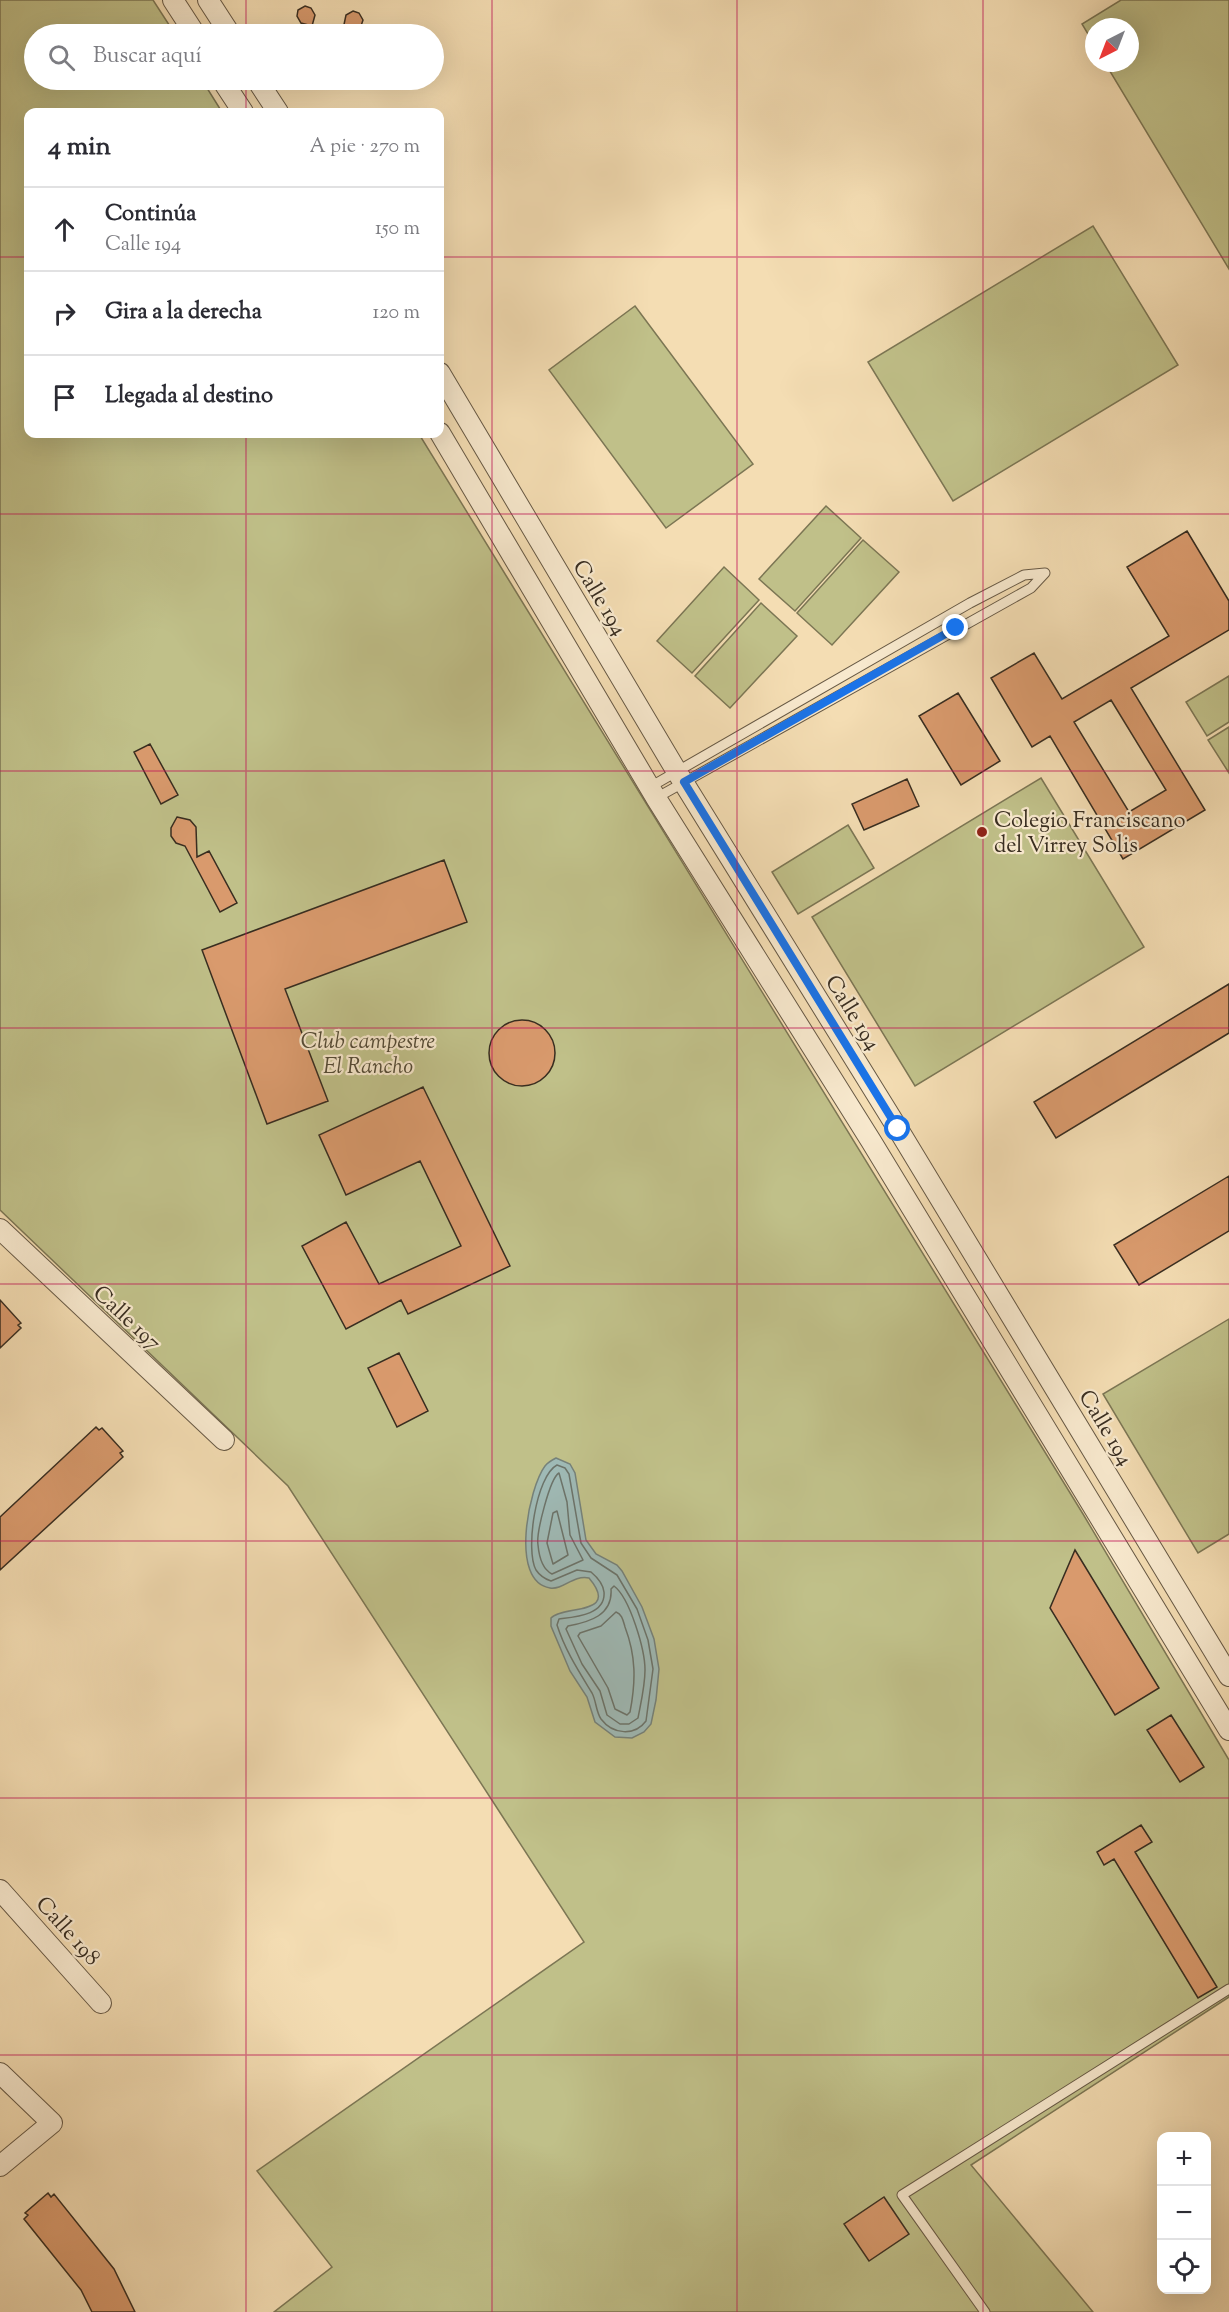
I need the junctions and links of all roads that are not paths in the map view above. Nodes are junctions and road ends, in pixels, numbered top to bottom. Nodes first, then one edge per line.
1 (173, 0) edge
2 (208, 0) edge
3 (189, 24) edge
4 (224, 24) edge
5 (229, 90) edge
6 (264, 90) edge
7 (240, 108) edge
8 (276, 108) edge
9 (444, 387) edge
10 (443, 438) edge
11 (681, 777) junction
12 (653, 792) junction
13 (0, 1229) edge
14 (224, 1440) dead end
15 (1229, 1676) edge
16 (1229, 1730) edge
17 (0, 1890) edge
18 (1229, 1989) edge
19 (101, 2003) dead end
20 (0, 2073) edge
21 (0, 2166) edge
22 (985, 2312) edge

1 - 3 street
2 - 4 street
5 - 7 street
6 - 8 street
9 - 11 street, Calle 194
10 - 12 street
11 - 11 lane
11 - 12 lane
11 - 15 street, Calle 194
12 - 16 street
13 - 14 street, Calle 197
17 - 19 street, Calle 198
18 - 22 lane
20 - 21 street

